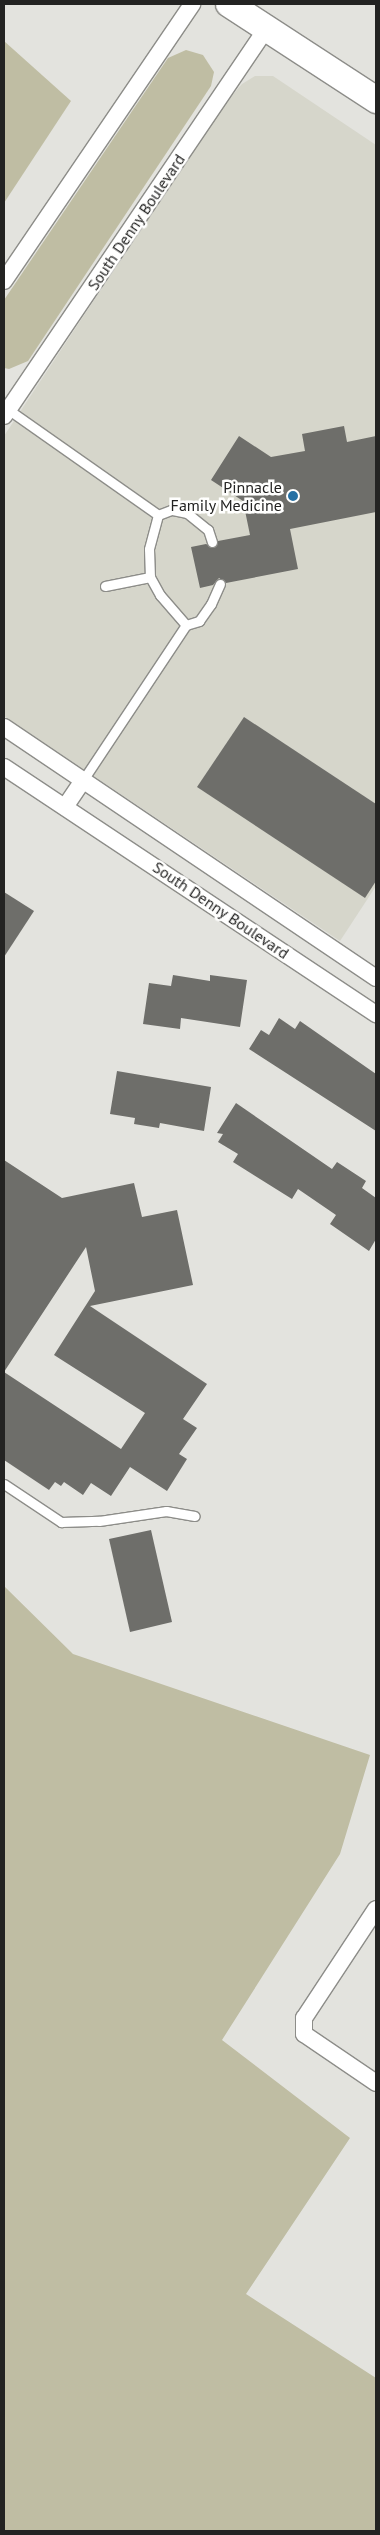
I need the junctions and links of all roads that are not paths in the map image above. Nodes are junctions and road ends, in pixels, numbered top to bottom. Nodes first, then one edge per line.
1 (192, 4) edge
2 (229, 4) edge
3 (267, 28) junction
4 (376, 100) edge
5 (4, 281) edge
6 (5, 411) edge
7 (158, 514) junction
8 (212, 542) dead end
9 (150, 577) junction
10 (220, 584) dead end
11 (105, 586) dead end
12 (186, 625) junction
13 (4, 727) edge
14 (4, 766) edge
15 (83, 780) junction
16 (66, 807) junction
17 (376, 978) edge
18 (376, 1014) edge
19 (4, 1484) edge
20 (195, 1516) dead end
21 (376, 1909) edge
22 (376, 2083) edge

1 - 5 street
2 - 3 main road
3 - 4 main road
3 - 6 street, South Denny Boulevard
6 - 7 lane
7 - 8 lane
7 - 9 lane
9 - 11 lane
9 - 12 lane
10 - 12 lane
12 - 15 lane
13 - 15 street, South Denny Boulevard
14 - 16 street, South Denny Boulevard
15 - 16 street
15 - 17 street, South Denny Boulevard
16 - 18 street, South Denny Boulevard
19 - 20 lane
21 - 22 street

